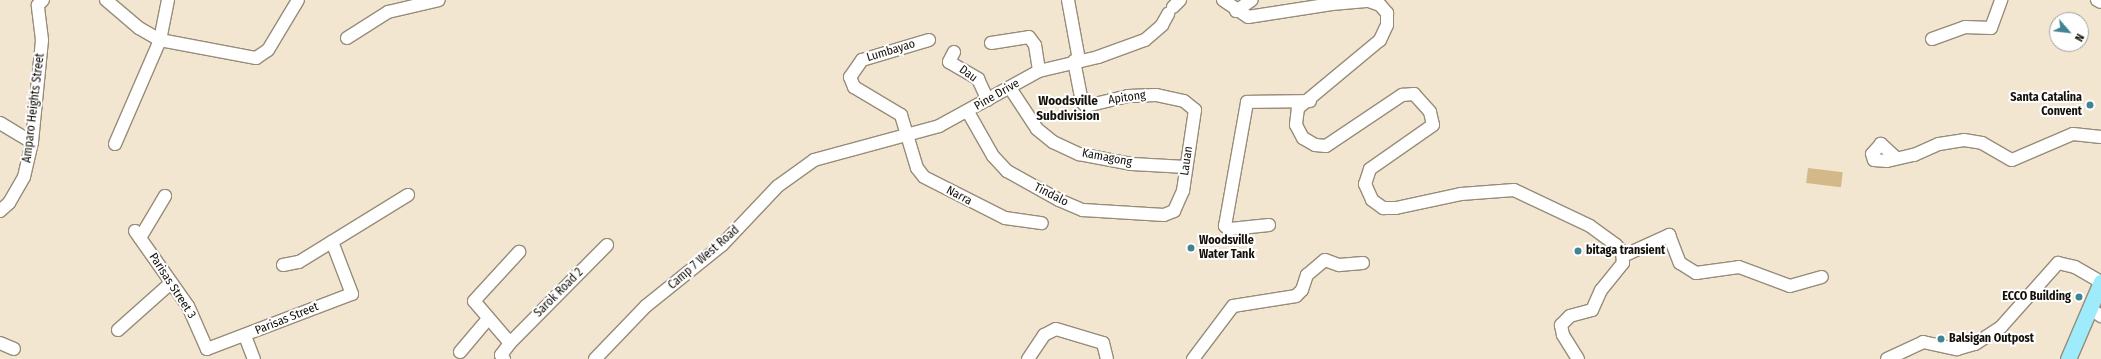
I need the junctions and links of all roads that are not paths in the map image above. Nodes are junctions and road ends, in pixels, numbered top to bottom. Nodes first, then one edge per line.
1 (106, 0) edge
2 (168, 0) edge
3 (298, 0) edge
4 (439, 0) edge
5 (1068, 0) edge
6 (1223, 0) edge
7 (1252, 0) edge
8 (2001, 0) edge
9 (2097, 0) edge
10 (38, 2) edge
11 (2101, 2) edge
12 (1173, 7) edge
13 (1236, 12) junction
14 (346, 38) dead end
15 (1932, 39) dead end
16 (160, 40) junction
17 (929, 40) dead end
18 (991, 43) dead end
19 (954, 52) dead end
20 (1076, 61) junction
21 (1039, 71) junction
22 (1010, 88) junction
23 (988, 100) junction
24 (1310, 101) junction
25 (1191, 105) joint
26 (968, 112) junction
27 (0, 123) edge
28 (908, 132) junction
29 (2101, 137) edge
30 (32, 142) junction
31 (115, 144) dead end
32 (1896, 158) dead end
33 (814, 160) joint
34 (1186, 167) junction
35 (408, 195) dead end
36 (164, 196) dead end
37 (0, 211) edge
38 (1168, 214) joint
39 (1042, 223) dead end
40 (1269, 225) dead end
41 (332, 242) junction
42 (607, 244) dead end
43 (519, 252) dead end
44 (1623, 256) junction
45 (1363, 263) dead end
46 (283, 265) dead end
47 (1822, 277) dead end
48 (2101, 282) edge
49 (171, 283) junction
50 (2096, 313) edge
51 (488, 319) junction
52 (118, 330) dead end
53 (245, 336) junction
54 (0, 343) edge
55 (510, 343) junction
56 (14, 349) dead end
57 (460, 352) dead end
58 (254, 359) edge
59 (504, 359) edge
60 (595, 359) edge
61 (1028, 359) edge
62 (1107, 359) edge
63 (1193, 359) edge
64 (1578, 359) edge
65 (1887, 359) edge
66 (2068, 359) edge

1 - 16 street
2 - 16 street
3 - 16 street
4 - 14 street
5 - 20 street
6 - 13 street
7 - 13 street
8 - 15 street
9 - 11 street
10 - 30 street, Amparo Heights Street
12 - 20 street, Pine Drive
13 - 24 street
16 - 31 street
17 - 28 street, Lumbayao
18 - 21 street
19 - 23 street, Dau
20 - 21 street, Pine Drive
20 - 25 street, Apitong
21 - 22 street, Pine Drive
22 - 23 street, Pine Drive
22 - 34 street, Kamagong
23 - 26 street, Pine Drive
24 - 40 street
24 - 44 street
25 - 34 street, Lauan
26 - 28 street, Pine Drive
26 - 38 street, Tindalo
27 - 30 street
28 - 33 street, Pine Drive
28 - 39 street, Narra
29 - 32 street
30 - 37 street, Amparo Heights Street
33 - 60 street, Camp 7 West Road
34 - 38 street, Lauan
35 - 41 street
36 - 49 street, Parisas Street 3
41 - 46 street
41 - 53 street, Parisas Street
42 - 55 street, Sarok Road 2
43 - 51 street
44 - 47 street
44 - 64 street
45 - 63 street
48 - 50 main road
48 - 65 street
49 - 52 street
49 - 53 street, Parisas Street 3
50 - 66 main road
51 - 55 street
51 - 57 street
53 - 58 street, Parisas Street
54 - 56 street
55 - 59 street
61 - 62 street

